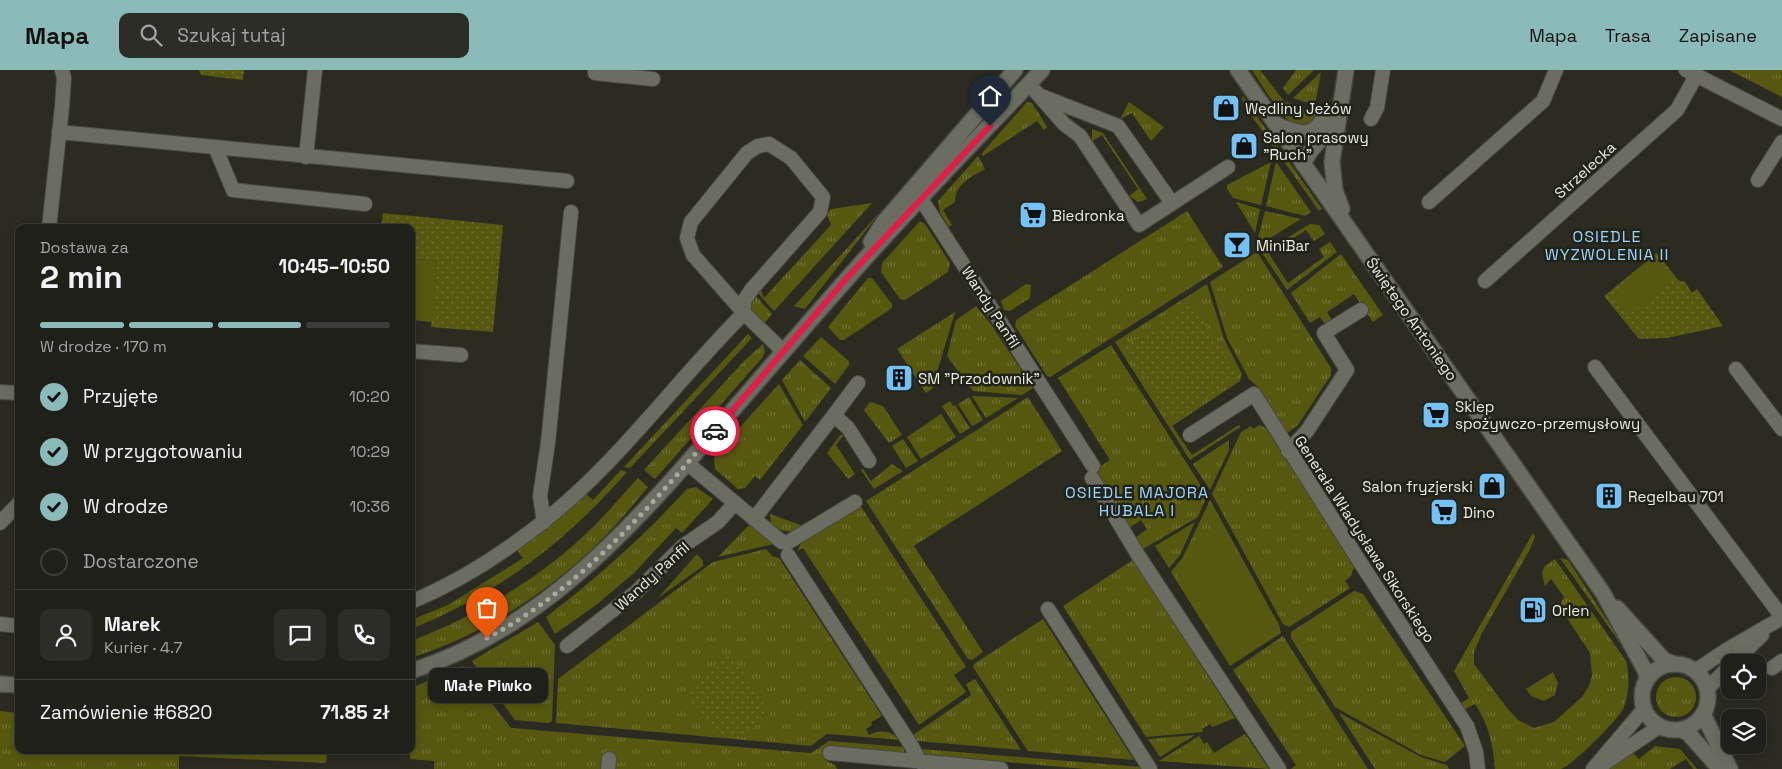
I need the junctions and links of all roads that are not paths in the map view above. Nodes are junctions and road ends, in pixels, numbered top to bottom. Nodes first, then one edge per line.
1 (62, 70) edge
2 (315, 70) edge
3 (595, 70) edge
4 (1015, 70) edge
5 (1042, 70) edge
6 (1238, 70) edge
7 (1336, 70) edge
8 (1346, 70) edge
9 (1383, 70) edge
10 (1556, 70) edge
11 (1691, 73) edge
12 (653, 80) dead end
13 (1003, 84) junction
14 (1029, 84) junction
15 (1039, 96) junction
16 (1016, 97) junction
17 (1329, 110) junction
18 (1371, 119) dead end
19 (1782, 119) edge
20 (1277, 125) junction
21 (60, 132) junction
22 (1782, 142) edge
23 (215, 147) junction
24 (1333, 147) junction
25 (306, 157) junction
26 (1304, 164) junction
27 (1228, 167) dead end
28 (1758, 180) dead end
29 (567, 181) dead end
30 (917, 194) junction
31 (1429, 202) dead end
32 (365, 204) dead end
33 (1172, 204) junction
34 (570, 212) dead end
35 (1345, 223) junction
36 (50, 224) edge
37 (1485, 281) dead end
38 (1361, 310) dead end
39 (744, 313) junction
40 (415, 351) edge
41 (784, 352) junction
42 (461, 356) dead end
43 (1595, 367) dead end
44 (1736, 368) dead end
45 (858, 384) dead end
46 (0, 392) edge
47 (15, 394) edge
48 (834, 415) junction
49 (1782, 429) edge
50 (1190, 435) dead end
51 (1288, 451) junction
52 (869, 461) dead end
53 (687, 463) junction
54 (855, 502) dead end
55 (735, 503) junction
56 (15, 507) edge
57 (754, 519) junction
58 (544, 522) junction
59 (0, 523) edge
60 (788, 555) dead end
61 (1603, 593) junction
62 (415, 600) edge
63 (1048, 609) dead end
64 (1781, 618) edge
65 (0, 624) edge
66 (15, 626) edge
67 (567, 646) dead end
68 (1743, 654) edge
69 (1674, 664) junction
70 (415, 669) edge
71 (1696, 671) junction
72 (1721, 675) edge
73 (1647, 680) junction
74 (0, 684) edge
75 (15, 685) edge
76 (1707, 689) junction
77 (1644, 709) junction
78 (1703, 714) junction
79 (1660, 726) junction
80 (1682, 730) junction
81 (830, 753) dead end
82 (920, 762) junction
83 (1001, 769) edge
84 (1150, 769) edge
85 (1279, 769) edge
86 (1478, 769) edge
87 (1594, 769) edge
88 (1720, 769) edge
89 (1730, 769) edge

1 - 21 street
2 - 25 street
3 - 12 street
4 - 13 street
4 - 14 street
5 - 14 street
6 - 20 street, Świętego Antoniego
7 - 17 street
8 - 24 street
9 - 18 street
10 - 31 street
11 - 19 street, Strzelecka
11 - 37 street, Strzelecka
13 - 16 street
13 - 30 street
14 - 15 street
14 - 16 street
15 - 33 street
15 - 33 street
16 - 30 street
17 - 20 street
17 - 26 street
20 - 26 street, Świętego Antoniego
21 - 23 street
21 - 36 street
22 - 28 street
23 - 25 street
23 - 32 street
24 - 26 street
24 - 35 street
25 - 29 street
26 - 35 street, Świętego Antoniego
27 - 33 street
30 - 41 street
30 - 85 street, Wandy Panfil
34 - 58 street
35 - 61 street, Świętego Antoniego
38 - 51 street
39 - 39 street
39 - 41 street
39 - 58 street
40 - 42 street
41 - 53 street
43 - 64 street
44 - 49 street
45 - 48 street
46 - 47 street
48 - 52 street
48 - 57 street
50 - 51 street, Generała Władysława Sikorskiego
51 - 86 street, Generała Władysława Sikorskiego
53 - 55 street
53 - 70 street
54 - 57 street
55 - 57 street
55 - 67 street, Wandy Panfil
56 - 59 street
58 - 62 street
60 - 82 street
61 - 69 street, Świętego Antoniego
61 - 73 street, Świętego Antoniego
63 - 84 street
64 - 68 street
64 - 71 street
65 - 66 street
69 - 71 street
69 - 73 street
71 - 76 street
72 - 76 street
73 - 77 street
74 - 75 street
76 - 78 street
77 - 79 street
77 - 87 street
78 - 80 street
78 - 89 street
79 - 80 street
79 - 87 street
80 - 88 street
81 - 82 street
82 - 83 street

